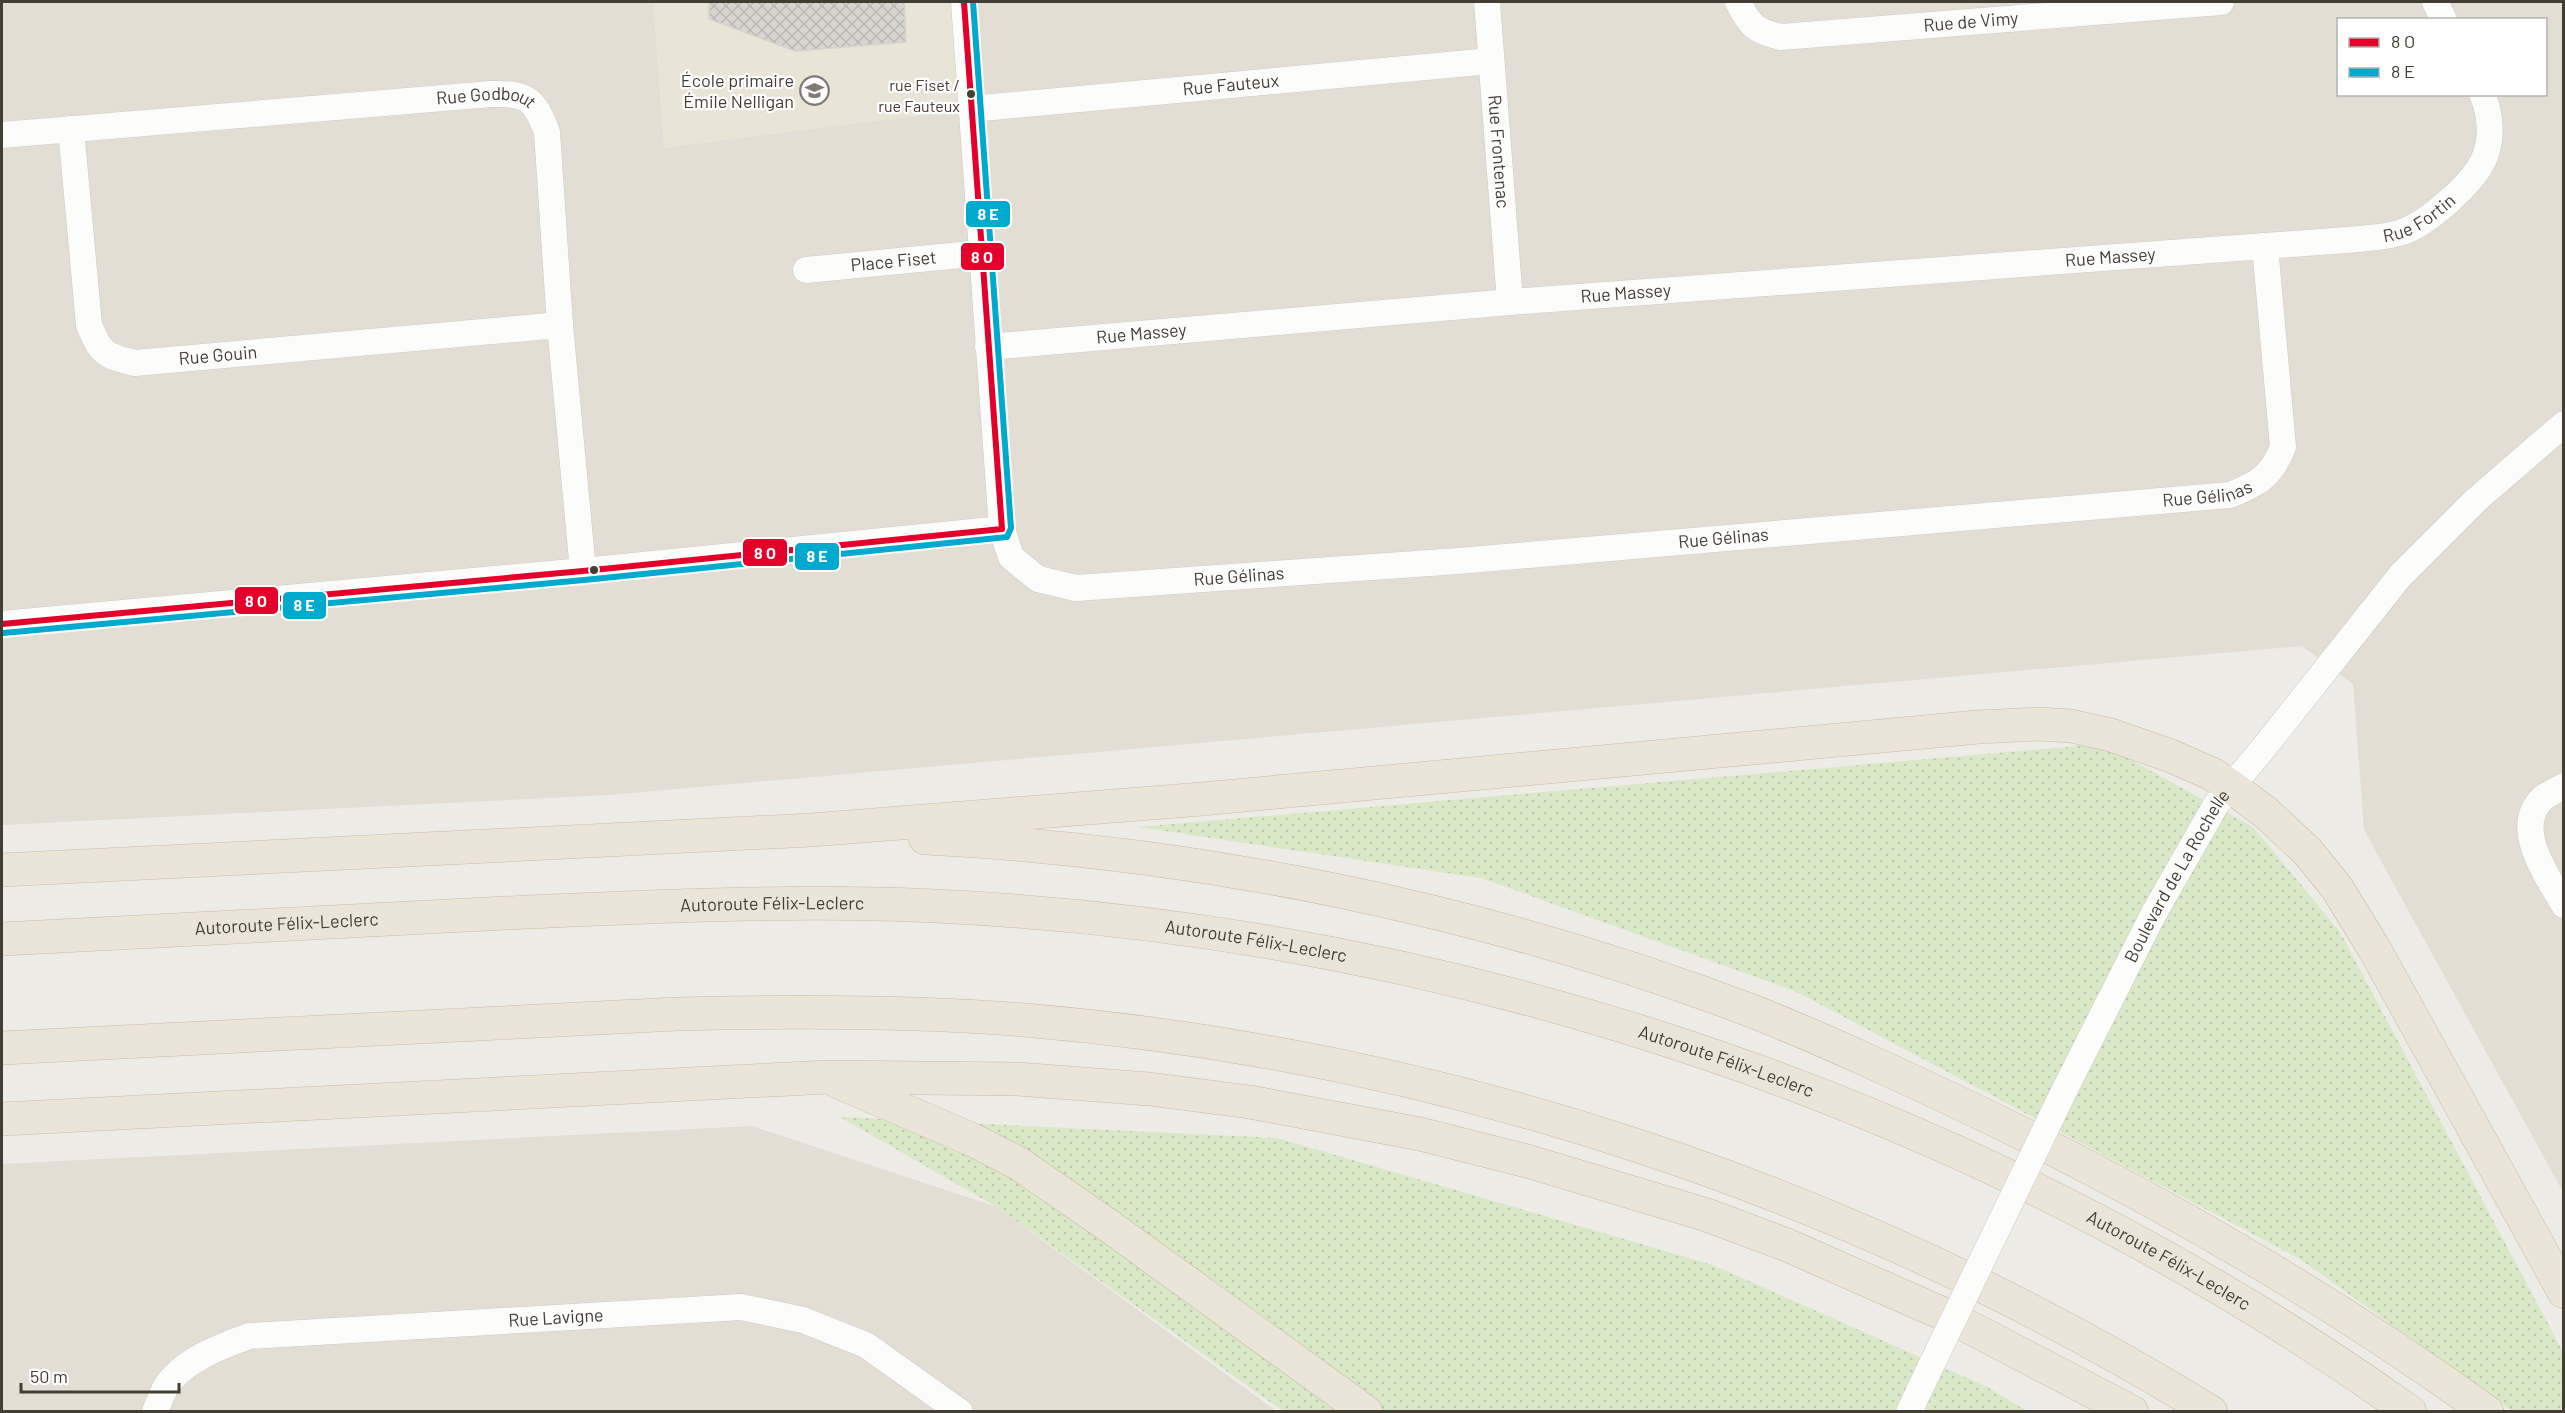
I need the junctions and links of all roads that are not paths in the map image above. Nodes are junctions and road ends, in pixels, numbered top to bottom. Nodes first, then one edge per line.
1 (964, 2) edge
2 (1487, 2) edge
3 (1738, 2) edge
4 (2221, 2) edge
5 (2435, 2) edge
6 (2443, 18) edge
7 (1491, 60) junction
8 (2483, 96) edge
9 (971, 109) junction
10 (70, 129) junction
11 (2, 135) edge
12 (2265, 246) junction
13 (981, 253) junction
14 (806, 270) dead end
15 (1510, 302) junction
16 (560, 325) junction
17 (988, 347) junction
18 (2564, 424) edge
19 (1002, 530) junction
20 (583, 571) junction
21 (2, 624) edge
22 (2230, 786) junction
23 (2564, 786) edge
24 (812, 830) junction
25 (2, 870) edge
26 (2564, 905) edge
27 (2, 939) edge
28 (2, 1048) edge
29 (828, 1077) junction
30 (2, 1119) edge
31 (2564, 1292) edge
32 (155, 1412) edge
33 (960, 1412) edge
34 (1366, 1412) edge
35 (1909, 1412) edge
36 (2132, 1412) edge
37 (2211, 1412) edge
38 (2410, 1412) edge
39 (2487, 1412) edge

1 - 9 street, Rue Gélinas
2 - 7 street, Rue Frontenac
3 - 4 street, Rue de Vimy
5 - 6 street
7 - 9 street, Rue Fauteux
7 - 15 street, Rue Frontenac
8 - 12 street, Rue Fortin
9 - 13 street, Rue Gélinas
10 - 11 street, Rue Godbout
10 - 16 street, Rue Gouin
10 - 16 street, Rue Godbout
12 - 15 street, Rue Massey
12 - 19 street, Rue Gélinas
13 - 14 street, Place Fiset
13 - 17 street, Rue Gélinas
15 - 17 street, Rue Massey
16 - 20 street, Rue Godbout
17 - 19 street, Rue Gélinas
18 - 22 street, Boulevard de La Rochelle
19 - 20 street
20 - 21 street
22 - 24 highway
22 - 31 highway
22 - 35 street, Boulevard de La Rochelle, bridge
23 - 26 street
24 - 25 highway
24 - 39 highway
27 - 38 highway, Autoroute Félix-Leclerc
28 - 37 highway
29 - 30 highway
29 - 34 highway
29 - 36 highway
32 - 33 street, Rue Lavigne

